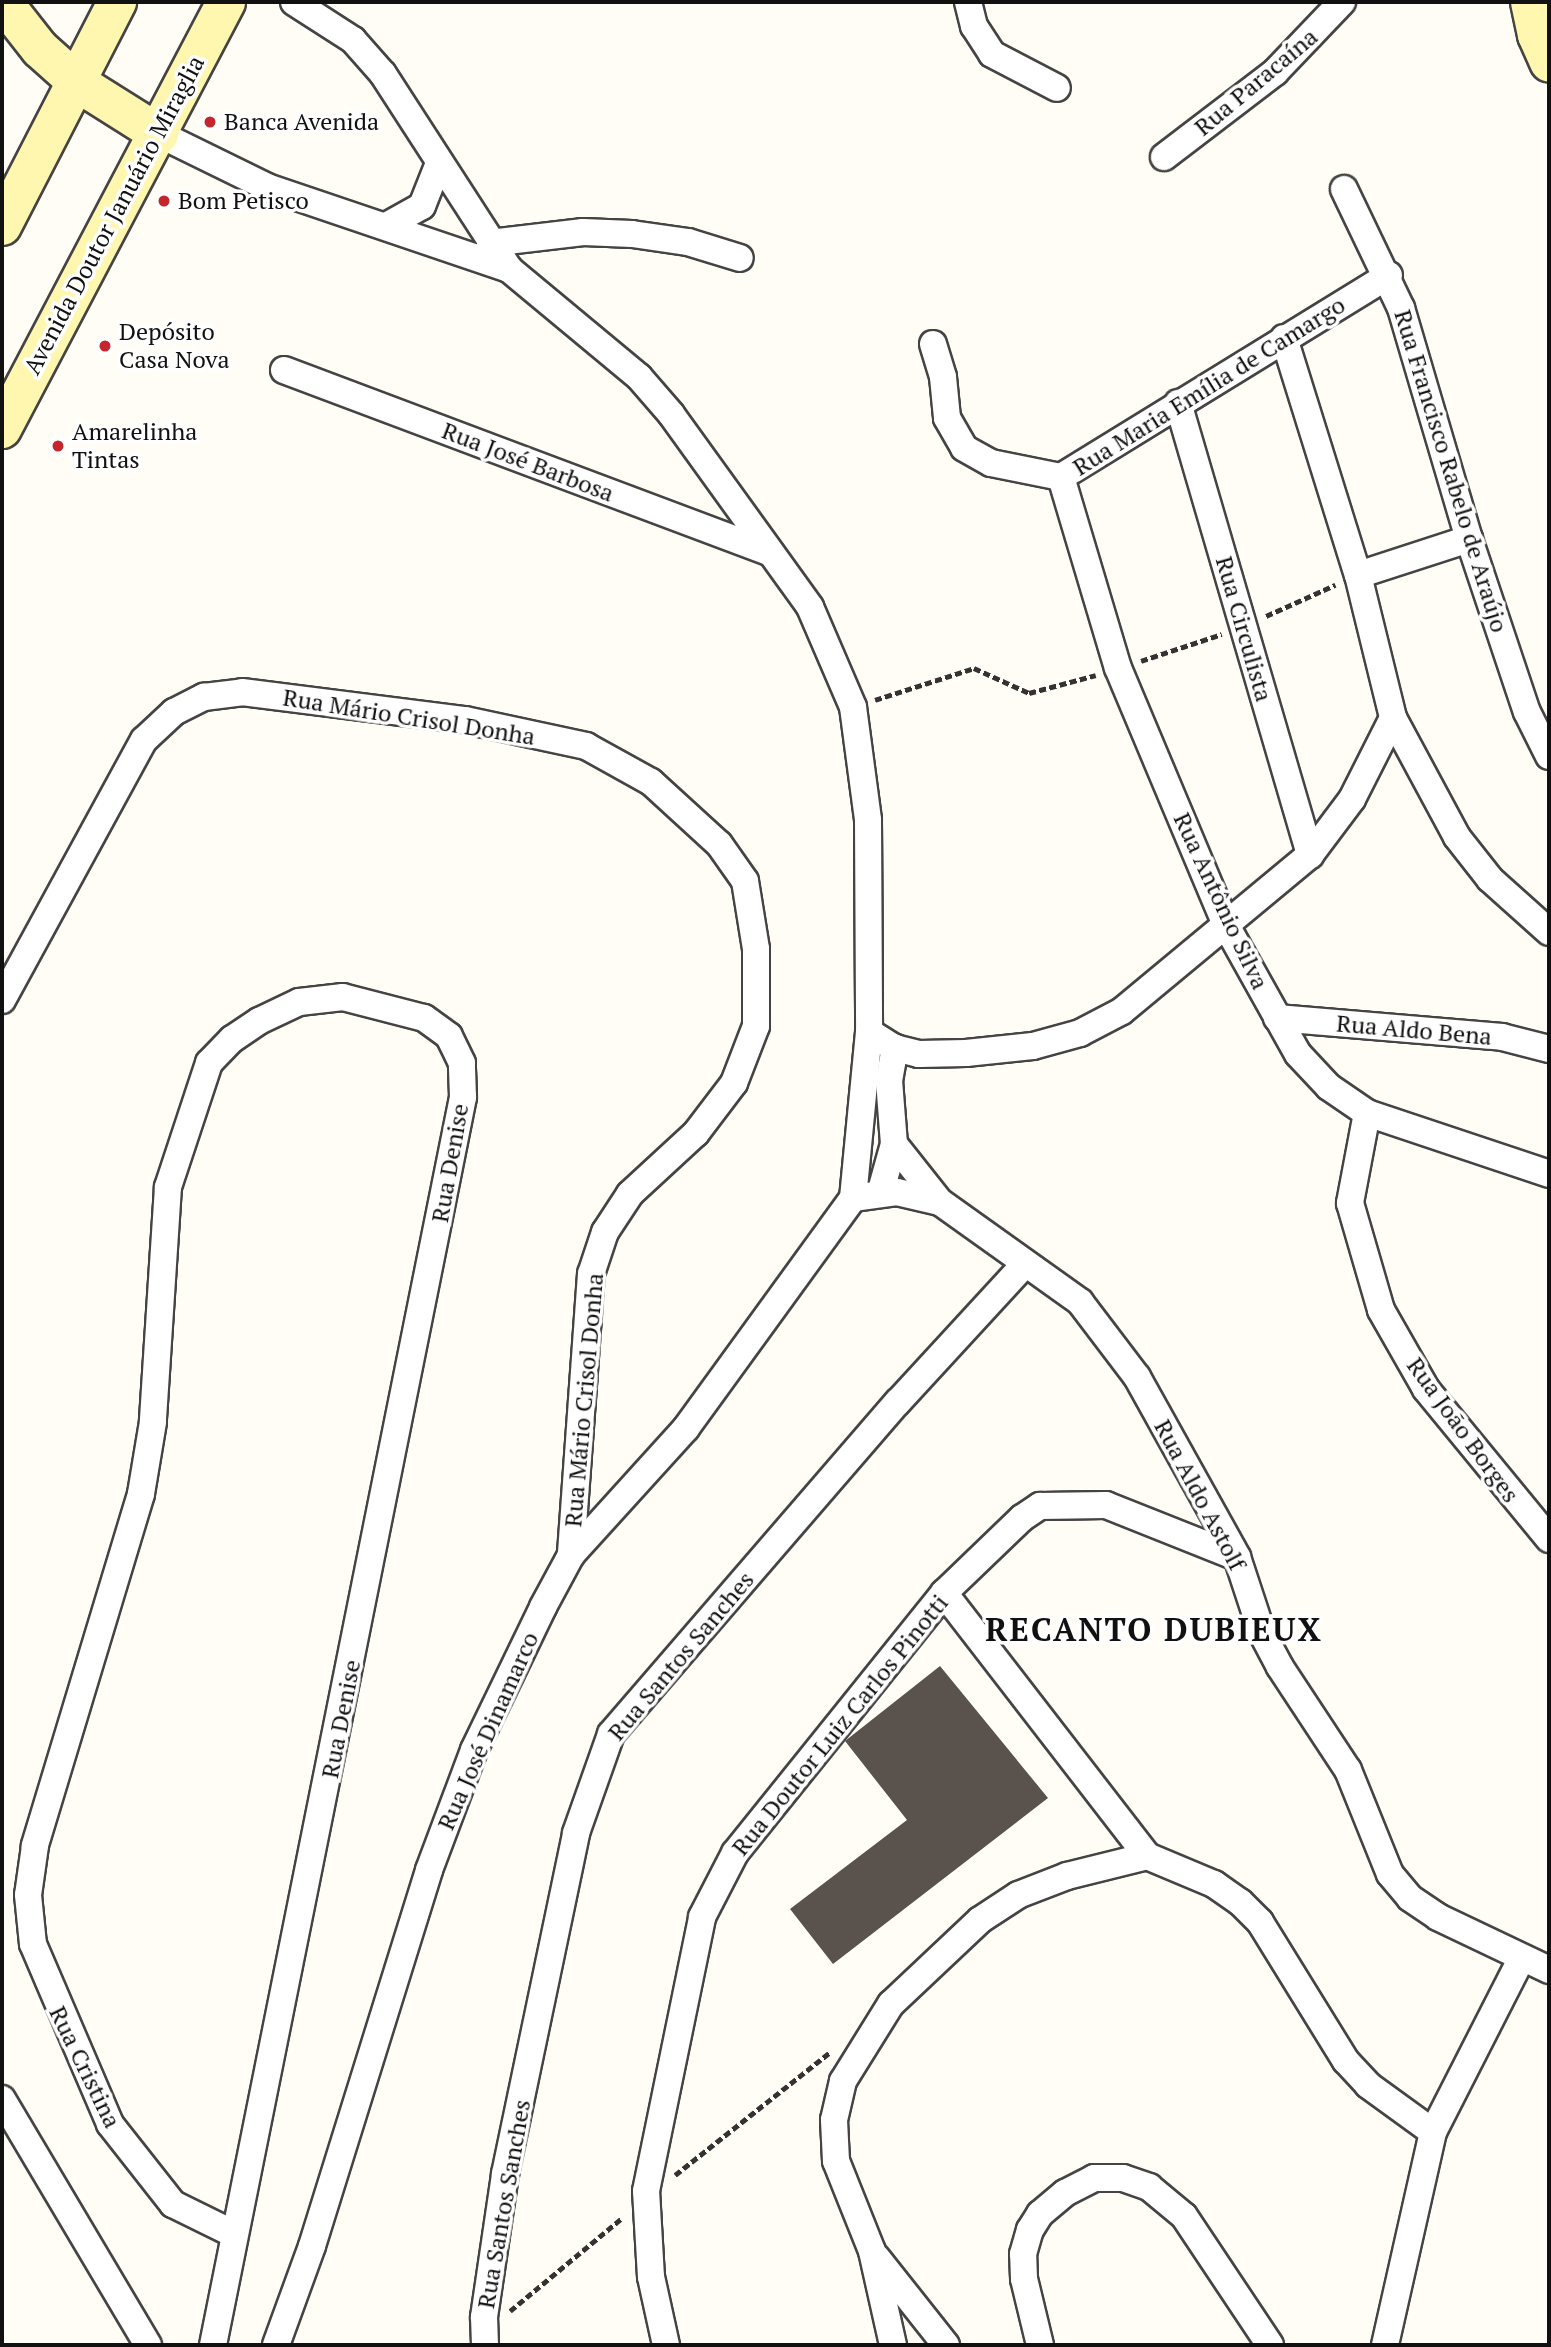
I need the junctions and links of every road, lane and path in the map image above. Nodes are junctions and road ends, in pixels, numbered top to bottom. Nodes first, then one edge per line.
1 (3, 2) edge
2 (117, 2) edge
3 (226, 2) edge
4 (294, 2) edge
5 (968, 2) edge
6 (1342, 2) edge
7 (1530, 2) edge
8 (1549, 62) edge
9 (78, 83) junction
10 (1058, 88) dead end
11 (159, 134) junction
12 (1164, 158) dead end
13 (439, 163) junction
14 (1344, 189) dead end
15 (2, 226) edge
16 (386, 226) junction
17 (490, 243) junction
18 (740, 258) dead end
19 (509, 269) junction
20 (1389, 275) junction
21 (1284, 338) junction
22 (933, 344) dead end
23 (284, 370) dead end
24 (1178, 403) junction
25 (2, 429) edge
26 (1061, 477) junction
27 (1469, 539) junction
28 (771, 553) junction
29 (1358, 575) junction
30 (1118, 668) junction
31 (853, 707) junction
32 (1393, 718) junction
33 (1549, 756) edge
34 (1310, 855) junction
35 (1227, 927) junction
36 (1549, 932) edge
37 (2, 1000) edge
38 (1277, 1018) junction
39 (869, 1032) junction
40 (895, 1048) junction
41 (1549, 1049) edge
42 (1367, 1113) junction
43 (894, 1144) junction
44 (1549, 1174) edge
45 (880, 1194) junction
46 (853, 1198) junction
47 (940, 1202) junction
48 (1024, 1265) junction
49 (1549, 1539) edge
50 (571, 1555) junction
51 (1237, 1557) junction
52 (944, 1593) junction
53 (35, 1846) joint
54 (1147, 1856) junction
55 (1521, 1959) junction
56 (1549, 1970) edge
57 (2, 2099) edge
58 (1433, 2132) junction
59 (234, 2234) junction
60 (872, 2251) junction
61 (148, 2345) edge
62 (213, 2345) edge
63 (276, 2345) edge
64 (485, 2345) edge
65 (666, 2345) edge
66 (894, 2345) edge
67 (946, 2345) edge
68 (1040, 2345) edge
69 (1270, 2345) edge
70 (1385, 2345) edge

1 - 9 main road
2 - 9 main road
3 - 11 main road, Avenida Doutor Januário Miraglia
4 - 13 street
5 - 10 street
6 - 12 street, Rua Paracaína
7 - 8 main road
9 - 11 main road
9 - 15 main road
11 - 16 street
11 - 25 main road, Avenida Doutor Januário Miraglia
13 - 16 street
13 - 17 street
14 - 20 street, Rua Francisco Rabelo de Araújo
16 - 19 street
17 - 18 street
17 - 19 street
19 - 28 street
20 - 21 street, Rua Maria Emília de Camargo
20 - 27 street, Rua Francisco Rabelo de Araújo
21 - 24 street, Rua Maria Emília de Camargo
21 - 29 street
22 - 26 street, Rua Maria Emília de Camargo
23 - 28 street, Rua José Barbosa
24 - 26 street, Rua Maria Emília de Camargo
24 - 34 street, Rua Circulista
26 - 30 street, Rua Antônio Silva
27 - 29 street
27 - 33 street, Rua Francisco Rabelo de Araújo
28 - 31 street
29 - 32 street
30 - 31 path
30 - 35 street, Rua Antônio Silva
31 - 39 street
32 - 34 street
32 - 36 street
34 - 35 street
35 - 38 street, Rua Antônio Silva
35 - 40 street
37 - 50 street, Rua Mário Crisol Donha
38 - 41 street, Rua Aldo Bena
38 - 42 street, Rua Antônio Silva
39 - 40 street
39 - 46 street
40 - 43 street
42 - 44 street, Rua Antônio Silva
42 - 49 street, Rua João Borges
43 - 45 street
43 - 47 street
45 - 46 street, Rua Aldo Astolf
45 - 47 street, Rua Aldo Astolf
46 - 50 street, Rua José Dinamarco
47 - 48 street, Rua Aldo Astolf
48 - 51 street, Rua Aldo Astolf
48 - 64 street, Rua Santos Sanches
50 - 63 street, Rua José Dinamarco
51 - 52 street, Rua Doutor Luiz Carlos Pinotti
51 - 55 street, Rua Aldo Astolf
52 - 54 street
52 - 65 street, Rua Doutor Luiz Carlos Pinotti
53 - 59 street, Rua Cristina
53 - 59 street, Rua Denise
54 - 58 street
54 - 60 street
55 - 56 street, Rua Aldo Astolf
55 - 58 street
57 - 61 street
58 - 70 street
59 - 62 street, Rua Denise
60 - 66 street
60 - 67 street
68 - 69 street

